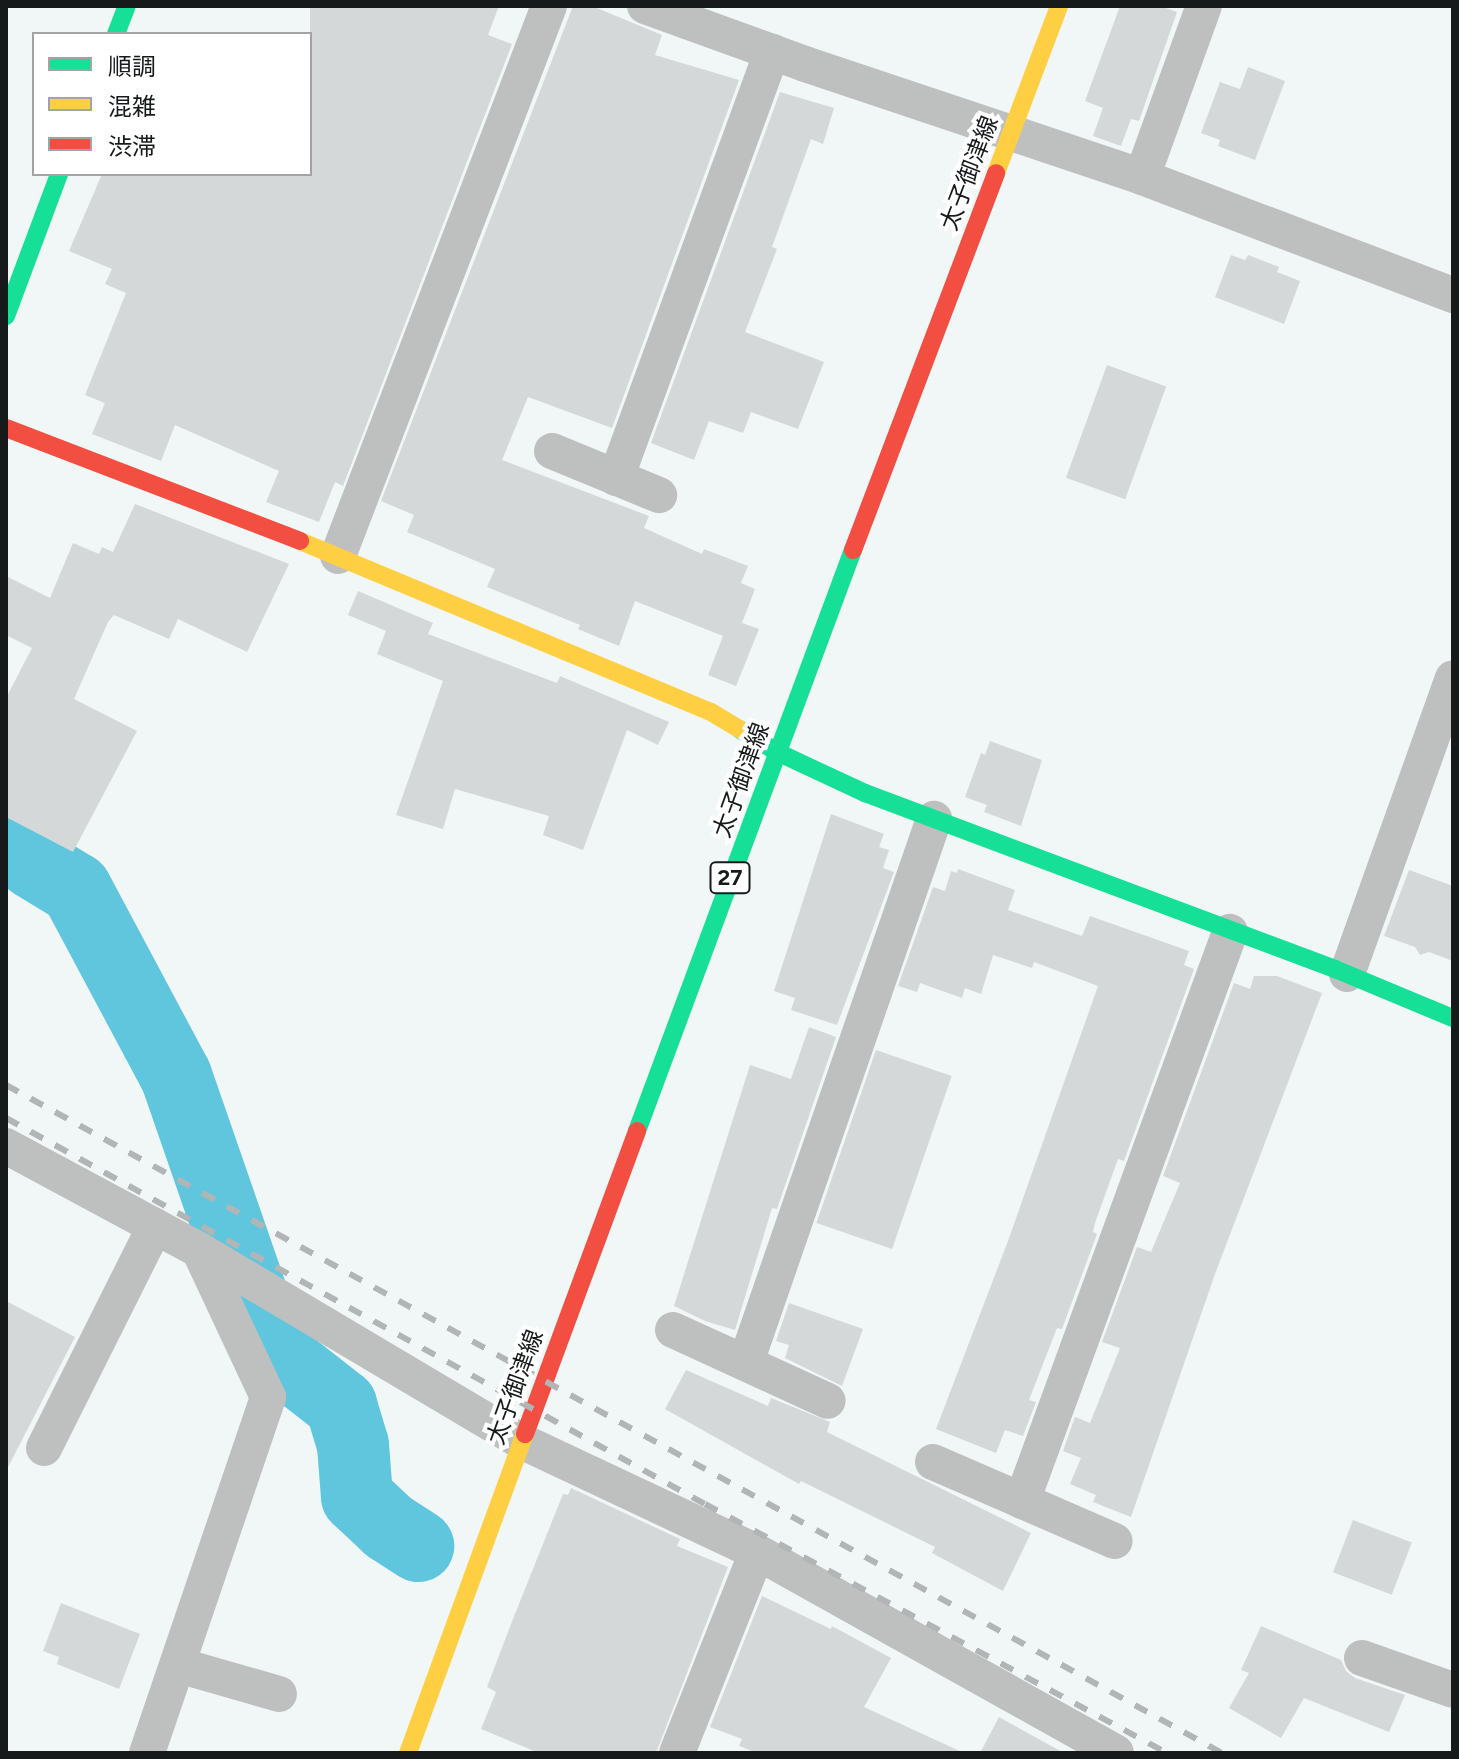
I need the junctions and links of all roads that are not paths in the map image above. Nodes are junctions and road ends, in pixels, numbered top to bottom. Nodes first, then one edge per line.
1 (127, 6) edge
2 (549, 6) edge
3 (645, 6) edge
4 (1059, 6) edge
5 (1204, 6) edge
6 (117, 32) edge
7 (772, 52) junction
8 (1011, 130) junction
9 (58, 176) edge
10 (1142, 177) junction
11 (1453, 295) edge
12 (6, 316) edge
13 (6, 428) edge
14 (552, 451) dead end
15 (616, 478) junction
16 (659, 495) dead end
17 (338, 556) junction
18 (1453, 678) edge
19 (777, 752) junction
20 (934, 819) junction
21 (1230, 932) junction
22 (1347, 974) junction
23 (1453, 1018) edge
24 (6, 1146) edge
25 (155, 1226) junction
26 (199, 1250) junction
27 (673, 1330) dead end
28 (746, 1362) junction
29 (828, 1401) dead end
30 (521, 1441) junction
31 (44, 1448) dead end
32 (933, 1462) dead end
33 (1022, 1501) junction
34 (1115, 1541) dead end
35 (757, 1552) junction
36 (1362, 1658) dead end
37 (178, 1665) junction
38 (1453, 1690) edge
39 (279, 1694) dead end
40 (1080, 1744) edge
41 (147, 1753) edge
42 (408, 1753) edge
43 (677, 1753) edge
44 (1116, 1753) edge

1 - 6 main road
2 - 17 street
3 - 7 street
4 - 8 main road, 太子御津線 / 27
5 - 10 street
7 - 8 street
7 - 15 street
8 - 10 street
8 - 19 main road, 太子御津線 / 27
9 - 12 main road
10 - 11 street
13 - 17 main road
14 - 15 street
15 - 16 street
17 - 19 main road
18 - 22 street
19 - 20 main road
19 - 30 main road, 太子御津線 / 27
20 - 21 main road
20 - 28 street
21 - 22 main road
21 - 33 street
22 - 23 main road
24 - 25 street
25 - 26 street
25 - 31 street
26 - 30 street
26 - 37 street
27 - 28 street
28 - 29 street
30 - 35 street
30 - 42 main road, 太子御津線 / 27
32 - 33 street
33 - 34 street
35 - 40 street
35 - 43 street
36 - 38 street
37 - 39 street
37 - 41 street
40 - 44 street

